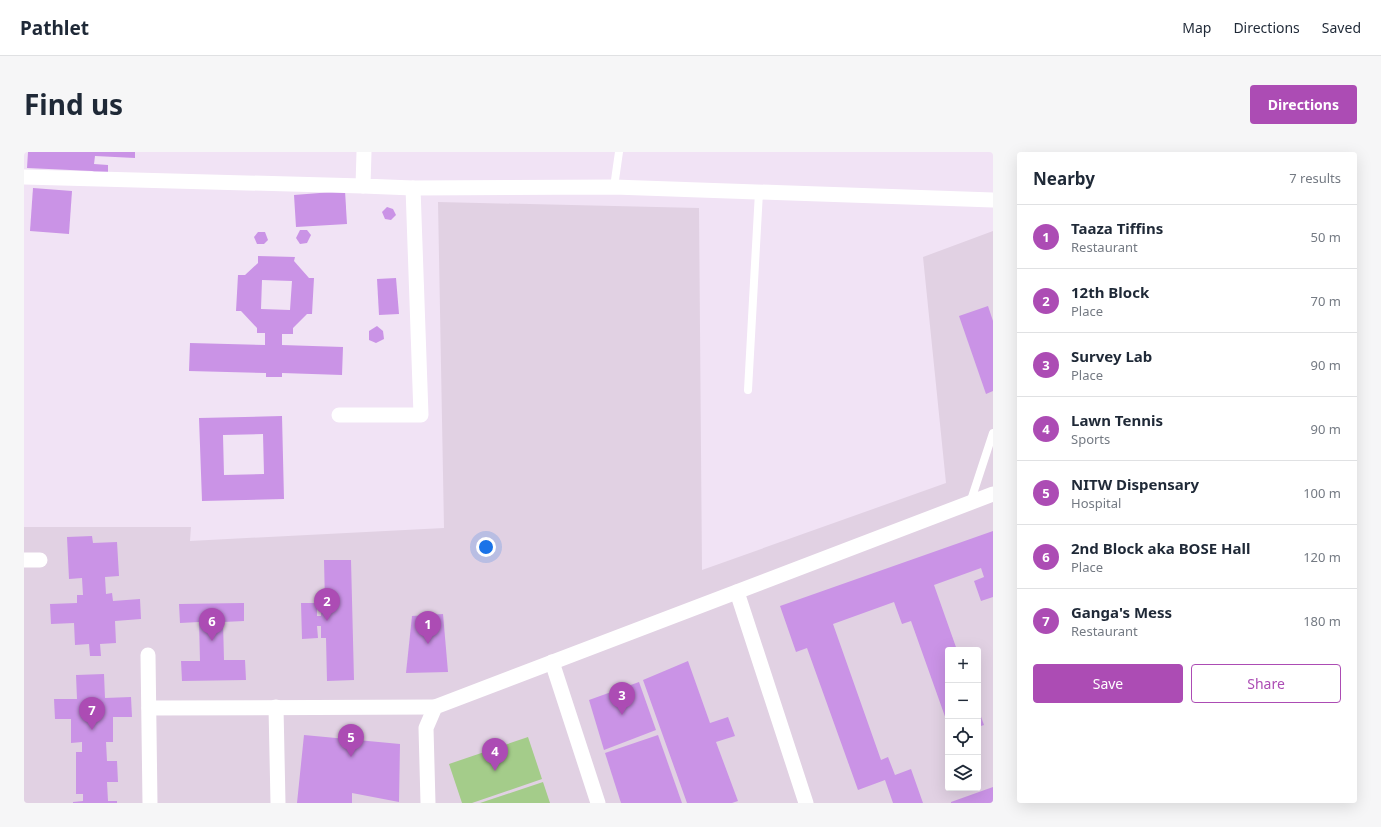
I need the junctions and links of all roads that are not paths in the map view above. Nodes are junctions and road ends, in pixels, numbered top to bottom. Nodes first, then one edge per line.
1 (364, 152) edge
2 (620, 152) edge
3 (24, 177) edge
4 (363, 186) junction
5 (414, 188) junction
6 (614, 188) junction
7 (759, 192) junction
8 (993, 200) edge
9 (748, 390) dead end
10 (339, 415) dead end
11 (993, 433) edge
12 (993, 494) edge
13 (970, 503) junction
14 (24, 560) edge
15 (40, 560) dead end
16 (737, 592) junction
17 (148, 655) dead end
18 (552, 662) junction
19 (276, 707) junction
20 (435, 707) junction
21 (149, 708) junction
22 (150, 803) edge
23 (278, 803) edge
24 (428, 803) edge
25 (598, 803) edge
26 (806, 803) edge

1 - 4 street
2 - 6 lane
3 - 4 street
4 - 5 street
5 - 6 street
5 - 10 street
6 - 7 street
7 - 8 street
7 - 9 lane
11 - 13 lane
12 - 13 street
13 - 16 street
14 - 15 street
16 - 18 street
16 - 26 street
17 - 21 street
18 - 20 street
18 - 25 street
19 - 20 street
19 - 21 street
19 - 23 street
20 - 24 street
21 - 22 street

